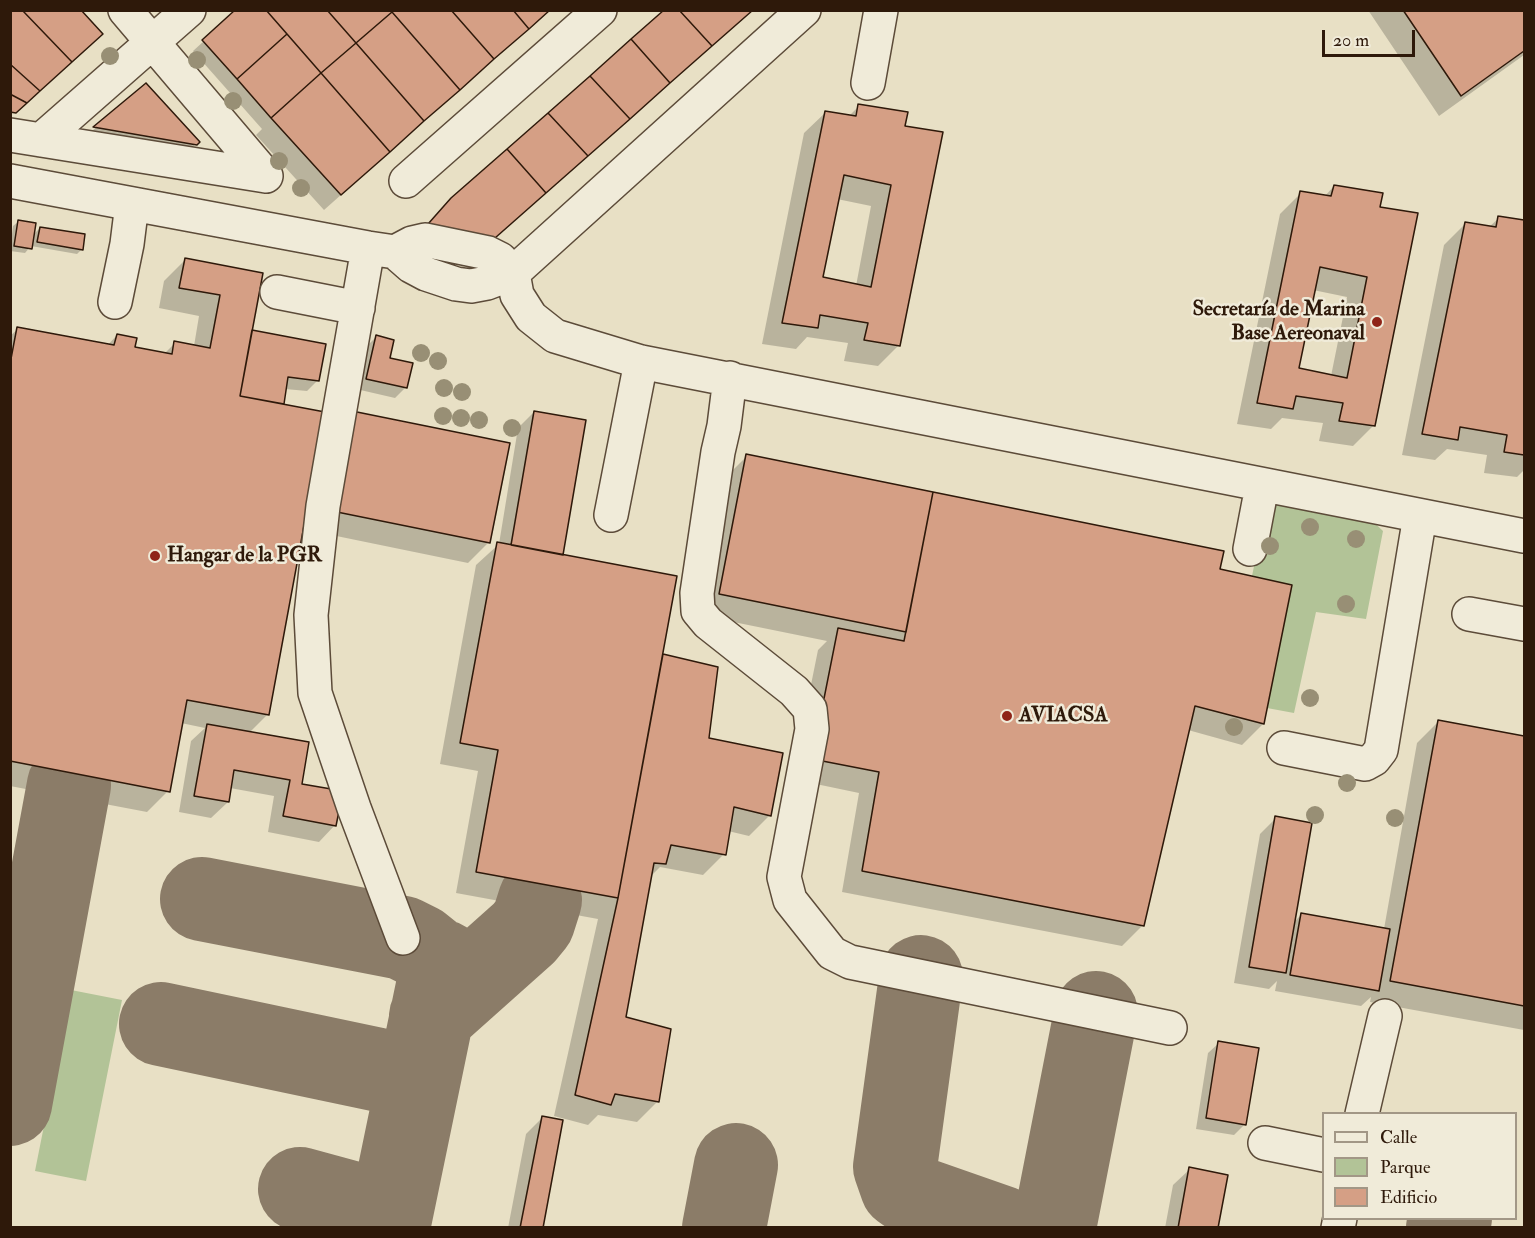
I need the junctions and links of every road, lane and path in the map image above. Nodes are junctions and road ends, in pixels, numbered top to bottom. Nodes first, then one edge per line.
1 (125, 10) edge
2 (189, 10) edge
3 (600, 10) edge
4 (804, 10) edge
5 (881, 10) edge
6 (153, 42) junction
7 (868, 83) dead end
8 (26, 138) edge
9 (10, 181) edge
10 (406, 181) dead end
11 (132, 204) junction
12 (381, 250) junction
13 (513, 273) junction
14 (277, 292) dead end
15 (115, 302) dead end
16 (358, 308) junction
17 (641, 362) junction
18 (730, 378) junction
19 (1262, 486) junction
20 (611, 515) dead end
21 (1420, 516) junction
22 (1524, 536) edge
23 (1250, 549) dead end
24 (1469, 614) dead end
25 (1524, 624) edge
26 (1284, 748) dead end
27 (403, 938) dead end
28 (1384, 1016) dead end
29 (1170, 1028) dead end
30 (1362, 1112) edge
31 (1265, 1143) dead end
32 (1322, 1155) edge

1 - 6 street
2 - 6 street
3 - 10 street
4 - 13 street
5 - 7 street
6 - 8 street
6 - 8 street
9 - 11 street
11 - 12 street
11 - 15 street
12 - 13 street
12 - 16 street
13 - 17 street
14 - 16 street
16 - 27 street
17 - 18 street
17 - 20 street
18 - 19 street
18 - 29 street
19 - 21 street
19 - 23 street
21 - 22 street
21 - 26 street
24 - 25 street
28 - 30 street
31 - 32 street

